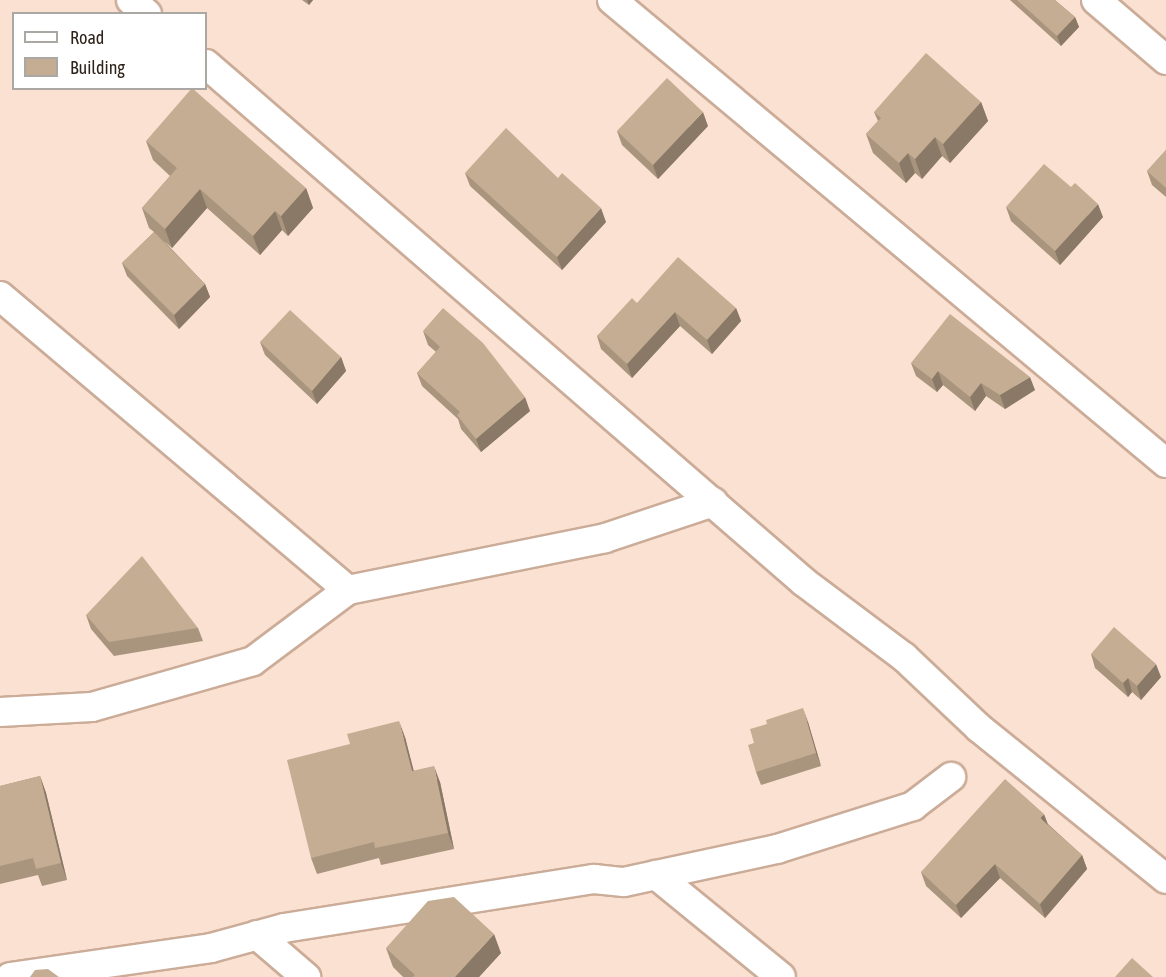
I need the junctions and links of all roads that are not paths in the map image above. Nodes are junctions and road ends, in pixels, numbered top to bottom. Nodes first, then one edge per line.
1 (131, 0) edge
2 (612, 0) edge
3 (1096, 0) edge
4 (145, 12) edge
5 (1166, 60) edge
6 (207, 65) edge
7 (0, 296) edge
8 (1166, 462) edge
9 (714, 502) junction
10 (348, 590) junction
11 (0, 711) edge
12 (951, 777) dead end
13 (656, 875) junction
14 (1166, 879) edge
15 (257, 935) junction
16 (10, 977) edge
17 (306, 977) edge
18 (781, 977) edge

1 - 4 street
2 - 8 street
3 - 5 street
6 - 9 street
7 - 10 street
9 - 10 street
9 - 14 street
10 - 11 street
12 - 13 street
13 - 15 street
13 - 18 street
15 - 16 street
15 - 17 street

